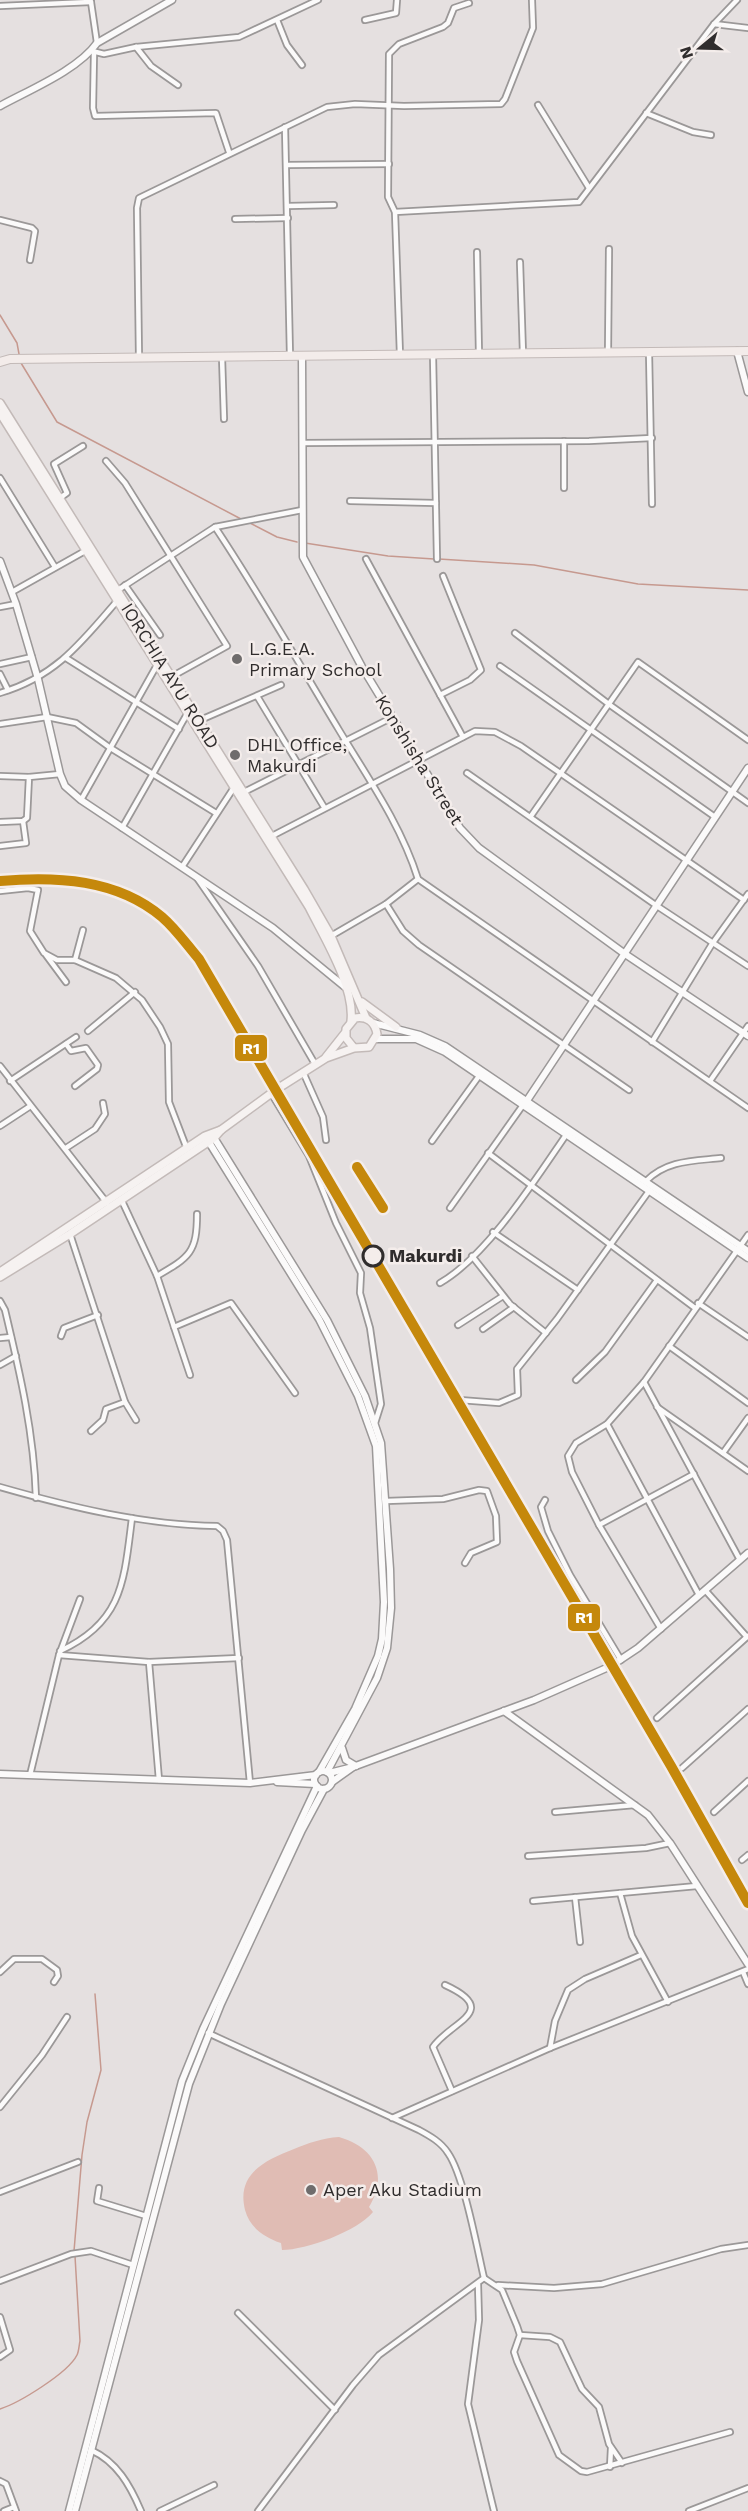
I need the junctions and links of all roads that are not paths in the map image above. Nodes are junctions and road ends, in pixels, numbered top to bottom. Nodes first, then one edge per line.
1 (157, 0) edge
2 (172, 0) edge
3 (318, 0) edge
4 (397, 0) edge
5 (532, 0) edge
6 (737, 0) edge
7 (91, 1) edge
8 (469, 3) dead end
9 (0, 6) edge
10 (160, 8) junction
11 (277, 20) junction
12 (364, 20) dead end
13 (714, 24) junction
14 (748, 28) edge
15 (98, 44) junction
16 (136, 47) junction
17 (93, 52) junction
18 (302, 64) dead end
19 (178, 85) dead end
20 (538, 105) dead end
21 (0, 106) edge
22 (391, 106) junction
23 (646, 113) junction
24 (285, 127) junction
25 (711, 135) dead end
26 (229, 152) junction
27 (389, 164) junction
28 (287, 165) junction
29 (589, 188) junction
30 (334, 205) dead end
31 (288, 206) junction
32 (395, 212) junction
33 (288, 218) junction
34 (235, 219) dead end
35 (0, 220) edge
36 (609, 249) dead end
37 (477, 252) dead end
38 (30, 260) dead end
39 (520, 262) dead end
40 (736, 351) junction
41 (748, 351) edge
42 (649, 352) junction
43 (608, 353) junction
44 (479, 354) junction
45 (523, 354) junction
46 (0, 355) edge
47 (433, 355) junction
48 (302, 356) junction
49 (400, 356) junction
50 (222, 357) junction
51 (290, 357) junction
52 (139, 358) junction
53 (10, 359) junction
54 (0, 362) edge
55 (748, 392) edge
56 (0, 403) edge
57 (0, 413) edge
58 (224, 418) dead end
59 (652, 438) junction
60 (564, 441) junction
61 (435, 442) junction
62 (303, 443) junction
63 (83, 446) dead end
64 (106, 461) dead end
65 (0, 478) edge
66 (564, 488) dead end
67 (60, 498) junction
68 (350, 501) dead end
69 (436, 503) junction
70 (652, 504) dead end
71 (302, 510) junction
72 (215, 527) junction
73 (85, 551) junction
74 (172, 555) junction
75 (366, 559) dead end
76 (437, 559) dead end
77 (0, 561) edge
78 (55, 567) junction
79 (443, 576) dead end
80 (125, 585) junction
81 (117, 590) junction
82 (12, 592) junction
83 (117, 601) junction
84 (16, 603) junction
85 (0, 607) edge
86 (515, 633) dead end
87 (160, 635) dead end
88 (32, 657) junction
89 (66, 658) junction
90 (0, 664) edge
91 (157, 665) junction
92 (500, 666) dead end
93 (0, 674) edge
94 (171, 677) junction
95 (38, 679) junction
96 (281, 685) dead end
97 (8, 690) junction
98 (0, 693) edge
99 (440, 695) junction
100 (257, 696) junction
101 (136, 701) junction
102 (610, 705) junction
103 (188, 714) junction
104 (47, 717) junction
105 (393, 717) junction
106 (198, 721) junction
107 (0, 724) edge
108 (179, 729) junction
109 (591, 731) junction
110 (463, 737) junction
111 (346, 740) junction
112 (748, 740) edge
113 (110, 747) junction
114 (419, 760) junction
115 (300, 764) junction
116 (748, 768) edge
117 (152, 773) junction
118 (467, 773) dead end
119 (60, 774) junction
120 (561, 774) junction
121 (0, 776) edge
122 (29, 777) junction
123 (371, 783) junction
124 (233, 789) junction
125 (732, 792) junction
126 (242, 793) junction
127 (81, 800) junction
128 (748, 803) edge
129 (324, 807) junction
130 (216, 813) junction
131 (531, 816) junction
132 (715, 817) junction
133 (23, 821) junction
134 (0, 822) edge
135 (122, 828) junction
136 (270, 837) junction
137 (0, 846) edge
138 (685, 861) junction
139 (182, 867) junction
140 (197, 878) junction
141 (418, 879) junction
142 (0, 891) edge
143 (748, 894) edge
144 (744, 900) junction
145 (386, 904) junction
146 (657, 906) junction
147 (83, 930) dead end
148 (331, 936) junction
149 (712, 944) junction
150 (44, 952) junction
151 (625, 954) junction
152 (75, 960) junction
153 (748, 966) edge
154 (66, 982) dead end
155 (345, 987) junction
156 (135, 992) junction
157 (682, 992) junction
158 (359, 1000) junction
159 (592, 1001) junction
160 (366, 1018) junction
161 (351, 1021) junction
162 (374, 1023) junction
163 (748, 1026) edge
164 (396, 1028) junction
165 (88, 1031) dead end
166 (345, 1033) junction
167 (746, 1034) edge
168 (76, 1037) dead end
169 (376, 1039) junction
170 (652, 1042) junction
171 (66, 1044) junction
172 (563, 1045) junction
173 (354, 1048) junction
174 (326, 1058) junction
175 (315, 1064) junction
176 (0, 1066) edge
177 (303, 1072) junction
178 (479, 1076) junction
179 (10, 1081) junction
180 (710, 1081) junction
181 (75, 1086) dead end
182 (629, 1090) dead end
183 (271, 1093) junction
184 (103, 1103) dead end
185 (525, 1103) junction
186 (29, 1107) junction
187 (748, 1108) edge
188 (0, 1126) edge
189 (566, 1135) junction
190 (210, 1137) junction
191 (326, 1140) dead end
192 (432, 1141) dead end
193 (66, 1148) junction
194 (187, 1149) junction
195 (489, 1153) junction
196 (721, 1158) dead end
197 (144, 1181) junction
198 (646, 1181) junction
199 (530, 1186) junction
200 (649, 1191) junction
201 (122, 1201) junction
202 (106, 1206) junction
203 (450, 1208) dead end
204 (196, 1214) dead end
205 (493, 1232) junction
206 (70, 1234) junction
207 (748, 1235) edge
208 (610, 1245) junction
209 (738, 1247) junction
210 (748, 1251) edge
211 (472, 1256) junction
212 (748, 1258) edge
213 (0, 1274) edge
214 (157, 1276) junction
215 (657, 1280) junction
216 (440, 1283) dead end
217 (578, 1290) junction
218 (502, 1296) junction
219 (0, 1301) edge
220 (698, 1303) junction
221 (514, 1307) junction
222 (695, 1308) junction
223 (98, 1315) junction
224 (321, 1317) junction
225 (458, 1325) dead end
226 (174, 1327) junction
227 (483, 1329) dead end
228 (546, 1333) junction
229 (60, 1336) dead end
230 (11, 1337) junction
231 (748, 1337) edge
232 (0, 1338) edge
233 (669, 1346) junction
234 (16, 1356) junction
235 (0, 1365) edge
236 (190, 1375) dead end
237 (576, 1380) dead end
238 (644, 1383) junction
239 (295, 1393) dead end
240 (460, 1400) dead end
241 (125, 1402) junction
242 (748, 1403) edge
243 (656, 1406) junction
244 (748, 1418) edge
245 (136, 1420) dead end
246 (375, 1423) junction
247 (606, 1424) junction
248 (91, 1431) dead end
249 (723, 1453) junction
250 (748, 1471) edge
251 (694, 1474) junction
252 (0, 1487) edge
253 (36, 1498) junction
254 (648, 1499) junction
255 (545, 1500) dead end
256 (386, 1501) junction
257 (132, 1518) junction
258 (599, 1525) junction
259 (748, 1553) edge
260 (740, 1560) junction
261 (465, 1563) dead end
262 (705, 1590) junction
263 (699, 1595) junction
264 (80, 1599) dead end
265 (661, 1629) junction
266 (748, 1637) edge
267 (59, 1653) junction
268 (239, 1659) junction
269 (621, 1660) junction
270 (149, 1662) junction
271 (748, 1709) edge
272 (504, 1711) junction
273 (657, 1718) dead end
274 (342, 1747) junction
275 (355, 1767) junction
276 (682, 1768) dead end
277 (328, 1773) junction
278 (0, 1774) edge
279 (317, 1774) junction
280 (30, 1775) junction
281 (159, 1780) junction
282 (748, 1781) edge
283 (273, 1782) junction
284 (332, 1782) junction
285 (250, 1783) junction
286 (316, 1785) junction
287 (324, 1789) junction
288 (635, 1805) junction
289 (555, 1812) dead end
290 (714, 1812) dead end
291 (670, 1843) junction
292 (748, 1855) edge
293 (528, 1856) dead end
294 (742, 1860) dead end
295 (697, 1886) junction
296 (620, 1893) junction
297 (575, 1897) junction
298 (533, 1901) dead end
299 (580, 1942) dead end
300 (641, 1955) junction
301 (746, 1968) edge
302 (0, 1972) edge
303 (54, 1982) dead end
304 (748, 1984) edge
305 (445, 1985) dead end
306 (668, 2002) junction
307 (67, 2017) dead end
308 (208, 2033) junction
309 (550, 2048) junction
310 (452, 2091) junction
311 (0, 2108) edge
312 (392, 2118) junction
313 (78, 2162) dead end
314 (99, 2188) dead end
315 (0, 2192) edge
316 (146, 2216) junction
317 (748, 2245) edge
318 (133, 2265) junction
319 (484, 2278) junction
320 (0, 2281) edge
321 (478, 2284) junction
322 (497, 2285) junction
323 (238, 2313) dead end
324 (0, 2317) edge
325 (520, 2335) junction
326 (0, 2357) edge
327 (335, 2410) junction
328 (730, 2432) dead end
329 (611, 2448) junction
330 (91, 2450) junction
331 (622, 2463) junction
332 (610, 2467) junction
333 (0, 2481) edge
334 (214, 2485) dead end
335 (748, 2488) edge
336 (711, 2503) junction
337 (15, 2509) edge
338 (4, 2511) edge
339 (69, 2511) edge
340 (75, 2511) edge
341 (141, 2511) edge
342 (160, 2511) edge
343 (258, 2511) edge
344 (494, 2511) edge
345 (689, 2511) edge
346 (715, 2511) edge

1 - 10 street
2 - 10 street
3 - 11 street
4 - 12 street
5 - 22 street
6 - 13 street
7 - 9 street
7 - 15 street
8 - 22 street
10 - 15 street
11 - 16 street
11 - 18 street
13 - 14 street
13 - 23 street
15 - 17 street
16 - 17 street
16 - 19 street
17 - 21 street
17 - 26 street
20 - 29 street
22 - 24 street
22 - 27 street
23 - 25 street
23 - 29 street
24 - 26 street
24 - 28 street
26 - 52 street
27 - 28 street
27 - 32 street
28 - 31 street
29 - 32 street
30 - 31 street
31 - 33 street
32 - 49 street
33 - 34 street
33 - 51 street
35 - 38 street
36 - 43 street
37 - 44 street
39 - 45 street
40 - 41 highway
40 - 42 highway
40 - 55 street
42 - 43 highway
42 - 59 street
43 - 45 highway
44 - 45 highway
44 - 47 highway
46 - 53 highway
47 - 49 highway
47 - 61 street
48 - 49 highway
48 - 51 highway
48 - 62 street, Konshisha Street
50 - 51 highway
50 - 52 highway
50 - 58 street
52 - 53 highway
53 - 54 highway
56 - 67 main road, IORCHIA AYU ROAD
57 - 73 main road
59 - 60 street
59 - 70 street
60 - 61 street
60 - 66 street
61 - 62 street
61 - 69 street
62 - 71 street, Konshisha Street
63 - 67 street
64 - 74 street
65 - 78 street
67 - 81 main road, IORCHIA AYU ROAD
68 - 69 street
69 - 76 street
71 - 72 street
71 - 105 street, Konshisha Street
72 - 74 street
72 - 111 street
73 - 78 street
73 - 83 main road
74 - 80 street
74 - 94 street
75 - 99 street
77 - 82 street
78 - 82 street
79 - 99 street
80 - 81 street
80 - 87 street
81 - 94 main road, IORCHIA AYU ROAD
82 - 84 street
83 - 89 street
83 - 91 main road
84 - 85 street
84 - 88 street
86 - 102 street
88 - 90 street
88 - 95 street
89 - 95 street
89 - 101 street
91 - 101 street
91 - 103 main road
92 - 109 street
93 - 97 street
94 - 106 main road, IORCHIA AYU ROAD
95 - 97 street
95 - 104 street
96 - 100 street
97 - 98 street
99 - 110 street
100 - 106 street
100 - 115 street
101 - 108 street
101 - 113 street
102 - 109 street
102 - 112 street
102 - 125 street
103 - 108 street
103 - 124 main road
104 - 107 street
104 - 113 street
104 - 119 street
105 - 111 street
105 - 114 street, Konshisha Street
106 - 126 main road, IORCHIA AYU ROAD
108 - 117 street
109 - 120 street
109 - 132 street
110 - 114 street
110 - 120 street
111 - 115 street
111 - 123 street
113 - 117 street
113 - 127 street
114 - 123 street
114 - 151 street, Konshisha Street
115 - 126 street
115 - 129 street
116 - 125 street
117 - 130 street
117 - 135 street
118 - 131 street
119 - 122 street
119 - 127 street
120 - 131 street
120 - 138 street
121 - 122 street
122 - 133 street
123 - 129 street
123 - 141 street
124 - 130 street
124 - 155 main road
125 - 128 street
125 - 132 street
126 - 136 main road, IORCHIA AYU ROAD
127 - 135 street
129 - 136 street
130 - 139 street
131 - 146 street
132 - 138 street
133 - 134 street
133 - 137 street
135 - 139 street
136 - 148 main road, IORCHIA AYU ROAD
138 - 144 street
138 - 146 street
139 - 140 street
140 - 155 street
140 - 175 street
141 - 145 street
141 - 159 street
142 - 150 street
143 - 144 street
144 - 149 street
145 - 148 street
145 - 172 street
146 - 149 street
146 - 151 street
147 - 152 street
148 - 158 main road, IORCHIA AYU ROAD
149 - 153 street
149 - 157 street
150 - 152 street
150 - 154 street
151 - 157 street, Konshisha Street
151 - 159 street
152 - 156 street
155 - 161 main road
156 - 165 street
156 - 194 street
157 - 167 street, Konshisha Street
157 - 170 street
158 - 160 main road, IORCHIA AYU ROAD
158 - 164 main road
159 - 170 street
159 - 172 street
160 - 161 main road
160 - 162 main road
161 - 166 main road
162 - 164 street
162 - 169 main road
163 - 167 street
164 - 185 street
166 - 173 main road
166 - 174 main road
167 - 180 street
168 - 171 street
169 - 173 main road
169 - 178 street
170 - 180 street
171 - 179 street
171 - 181 street
172 - 182 street
172 - 185 street
173 - 174 main road
174 - 175 main road
175 - 177 main road
176 - 179 street
177 - 183 main road
177 - 191 street
178 - 185 street
178 - 192 street
179 - 186 street
180 - 187 street
183 - 190 main road
183 - 246 street
184 - 193 street
185 - 189 street
185 - 195 street
185 - 198 street
186 - 188 street
186 - 193 street
189 - 199 street
189 - 200 street
190 - 194 main road
190 - 197 main road
190 - 224 street
193 - 202 street
194 - 197 main road
195 - 199 street
195 - 203 street
196 - 198 street
197 - 201 main road
197 - 202 main road
198 - 209 street
199 - 205 street
199 - 208 street
200 - 208 street
200 - 209 street
201 - 202 main road
201 - 214 street
202 - 206 main road
202 - 213 main road
204 - 214 street
205 - 211 street
205 - 217 street
206 - 213 main road
206 - 223 street
207 - 209 street
208 - 215 street
208 - 217 street
209 - 210 street
209 - 212 street
209 - 220 street
211 - 216 street
211 - 218 street
214 - 226 street
215 - 222 street
215 - 237 street
217 - 228 street
218 - 221 street
218 - 225 street
219 - 230 street
220 - 222 street
220 - 231 street
221 - 227 street
221 - 228 street
222 - 233 street
223 - 229 street
223 - 241 street
224 - 246 street
224 - 279 street
226 - 236 street
226 - 239 street
228 - 240 street
230 - 232 street
230 - 234 street
233 - 238 street
233 - 242 street
234 - 235 street
234 - 253 street
238 - 243 street
238 - 247 street
241 - 245 street
241 - 248 street
243 - 249 street
243 - 251 street
244 - 249 street
246 - 256 street
247 - 254 street
247 - 258 street
249 - 250 street
251 - 254 street
251 - 260 street
252 - 253 street
253 - 257 street
254 - 258 street
254 - 263 street
255 - 269 street
256 - 261 street
256 - 274 street
257 - 267 street
257 - 268 street
258 - 265 street
259 - 260 street
260 - 262 street
262 - 263 street
262 - 266 street
263 - 265 street
264 - 267 street
265 - 269 street
266 - 273 street
267 - 270 street
267 - 280 street
268 - 270 street
268 - 285 street
269 - 272 street
270 - 281 street
271 - 276 street
272 - 275 street
272 - 288 street
274 - 275 street
274 - 277 street
275 - 277 street
275 - 284 street
277 - 279 street
277 - 284 street
278 - 280 street
279 - 283 street
279 - 286 street
280 - 281 street
281 - 285 street
282 - 290 street
283 - 285 street
283 - 286 street
284 - 287 street
286 - 287 street
286 - 316 street
287 - 308 street
288 - 289 street
288 - 291 street
291 - 293 street
291 - 295 street
292 - 294 street
295 - 296 street
295 - 301 street
296 - 297 street
296 - 300 street
297 - 298 street
297 - 299 street
300 - 306 street
300 - 309 street
301 - 304 street
301 - 306 street
302 - 303 street
305 - 310 street
306 - 309 street
307 - 311 street
308 - 312 street
308 - 330 street
309 - 310 street
310 - 312 street
312 - 319 street
313 - 315 street
314 - 316 street
316 - 318 street
317 - 322 street
318 - 320 street
318 - 339 street
319 - 321 street
319 - 322 street
321 - 327 street
321 - 344 street
322 - 325 street
323 - 327 street
324 - 326 street
325 - 329 street
325 - 332 street
327 - 343 street
328 - 331 street
329 - 331 street
329 - 332 street
330 - 340 street
330 - 341 street
331 - 332 street
333 - 337 street
334 - 342 street
335 - 336 street
336 - 345 street
336 - 346 street
337 - 338 street

